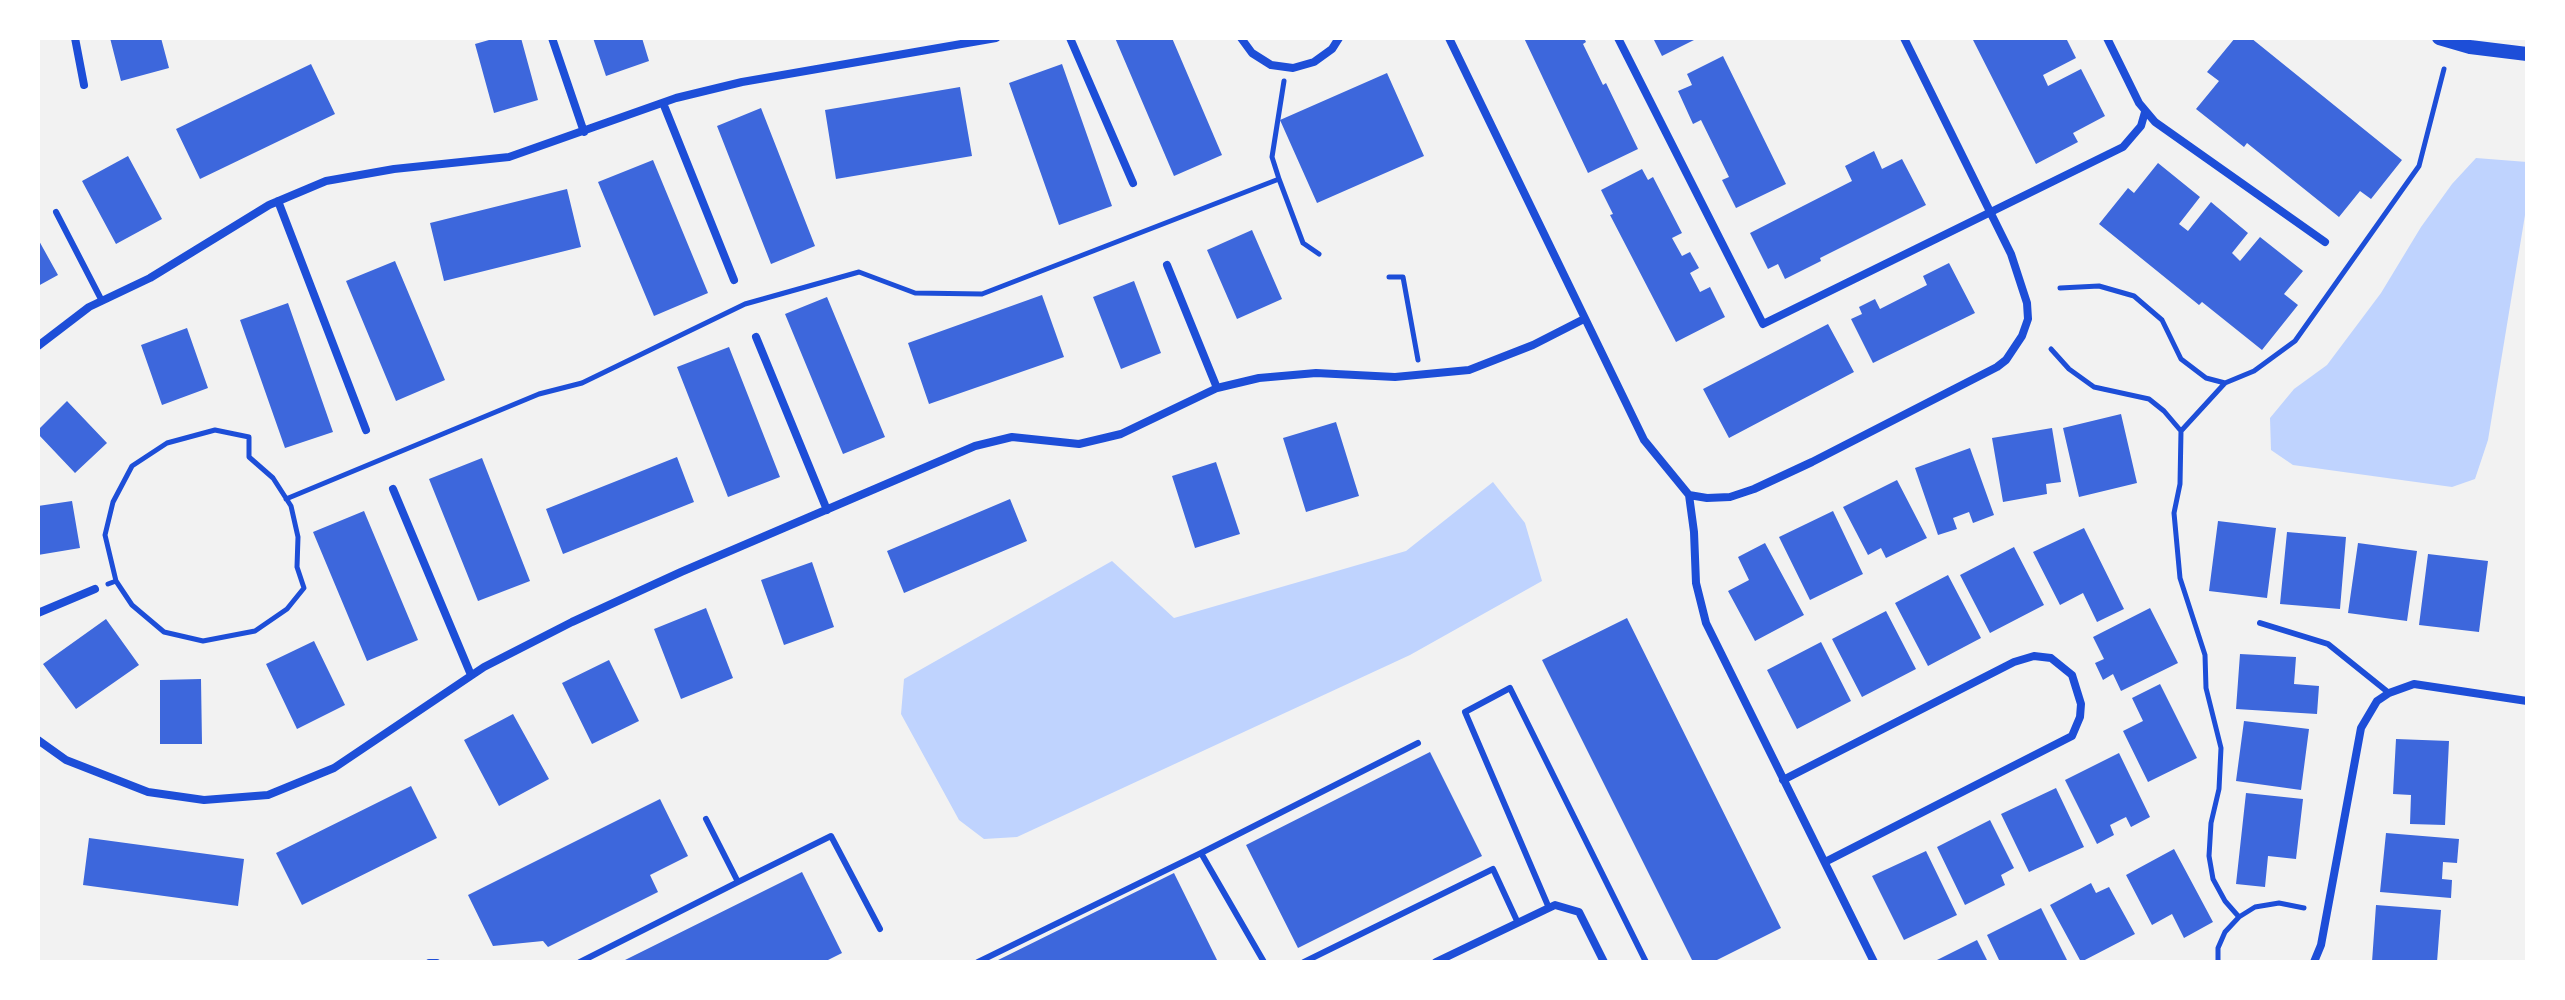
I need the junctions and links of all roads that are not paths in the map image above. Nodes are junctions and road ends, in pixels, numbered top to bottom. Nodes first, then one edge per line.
1 (75, 38) edge
2 (552, 38) edge
3 (996, 38) edge
4 (1070, 38) edge
5 (1241, 38) edge
6 (1339, 38) edge
7 (1449, 38) edge
8 (1618, 38) edge
9 (1904, 38) edge
10 (2107, 38) edge
11 (2439, 38) edge
12 (2527, 54) edge
13 (84, 85) dead end
14 (663, 103) junction
15 (2145, 112) junction
16 (584, 132) junction
17 (1133, 183) dead end
18 (278, 201) junction
19 (56, 212) dead end
20 (1990, 212) junction
21 (2325, 242) dead end
22 (1167, 265) dead end
23 (734, 280) dead end
24 (102, 301) junction
25 (1584, 319) junction
26 (756, 337) dead end
27 (38, 346) edge
28 (1217, 388) junction
29 (366, 430) dead end
30 (393, 489) dead end
31 (1689, 495) junction
32 (827, 510) junction
33 (95, 589) road end
34 (38, 613) edge
35 (2260, 623) dead end
36 (471, 675) junction
37 (2389, 693) junction
38 (2527, 701) edge
39 (38, 740) edge
40 (1418, 743) dead end
41 (1783, 780) junction
42 (706, 819) dead end
43 (1201, 853) junction
44 (1825, 862) junction
45 (738, 882) junction
46 (1549, 908) junction
47 (1518, 923) junction
48 (880, 929) dead end
49 (429, 962) edge
50 (437, 962) edge
51 (580, 962) edge
52 (978, 962) edge
53 (1264, 962) edge
54 (1304, 962) edge
55 (1436, 962) edge
56 (1604, 962) edge
57 (1646, 962) edge
58 (1874, 962) edge
59 (2314, 962) edge

1 - 13 street
2 - 16 street
3 - 14 street
4 - 17 street
5 - 6 street
7 - 25 street
8 - 20 street
9 - 20 street
10 - 15 street
11 - 12 street
14 - 16 street
14 - 23 street
15 - 20 street
15 - 21 street
16 - 18 street
18 - 24 street
18 - 29 street
19 - 24 lane
20 - 31 street
22 - 28 street
24 - 27 street
25 - 28 street
25 - 31 street
26 - 32 street
28 - 32 street
30 - 36 street
31 - 41 street
32 - 36 street
33 - 34 street
35 - 37 lane
36 - 39 street
37 - 38 street
37 - 59 street
40 - 43 lane
41 - 44 street
41 - 44 street
42 - 45 lane
43 - 52 lane
43 - 53 lane
44 - 58 street
45 - 48 lane
45 - 51 lane
46 - 47 street
46 - 56 street
46 - 57 lane
47 - 54 lane
47 - 55 street
49 - 50 lane

